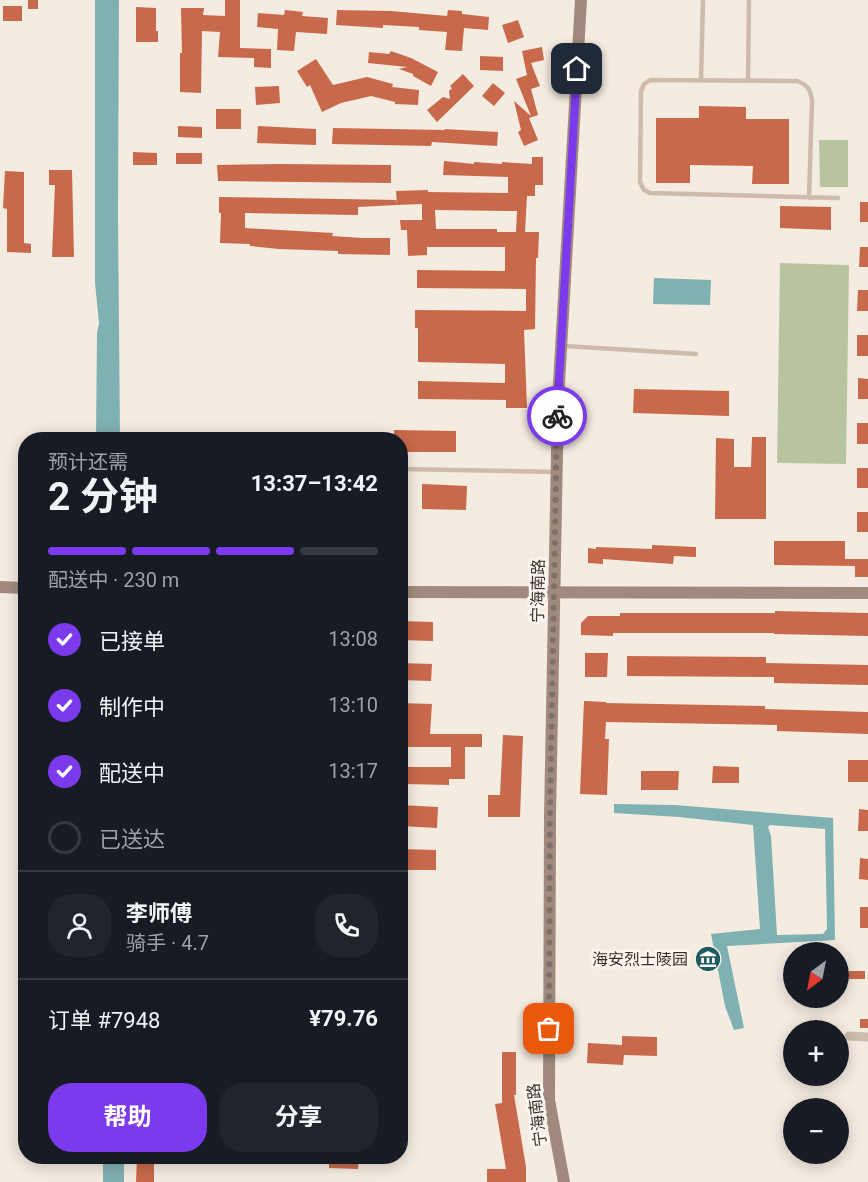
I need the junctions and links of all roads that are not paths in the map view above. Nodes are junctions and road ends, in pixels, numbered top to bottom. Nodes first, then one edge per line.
1 (581, 0) edge
2 (703, 0) edge
3 (748, 0) edge
4 (701, 80) junction
5 (748, 81) junction
6 (809, 198) junction
7 (838, 198) dead end
8 (561, 346) junction
9 (696, 354) dead end
10 (408, 469) edge
11 (556, 472) junction
12 (0, 587) edge
13 (18, 588) edge
14 (408, 592) edge
15 (554, 593) junction
16 (868, 593) edge
17 (849, 1036) dead end
18 (868, 1036) edge
19 (564, 1182) edge

1 - 8 street, 宁海南路
2 - 4 lane
3 - 5 lane
4 - 5 lane
4 - 6 lane
5 - 6 lane
6 - 7 lane
8 - 9 lane
8 - 11 street, 宁海南路
10 - 11 lane
11 - 15 street, 宁海南路
12 - 13 street
14 - 15 street
15 - 16 street
15 - 19 street, 宁海南路
17 - 18 street

